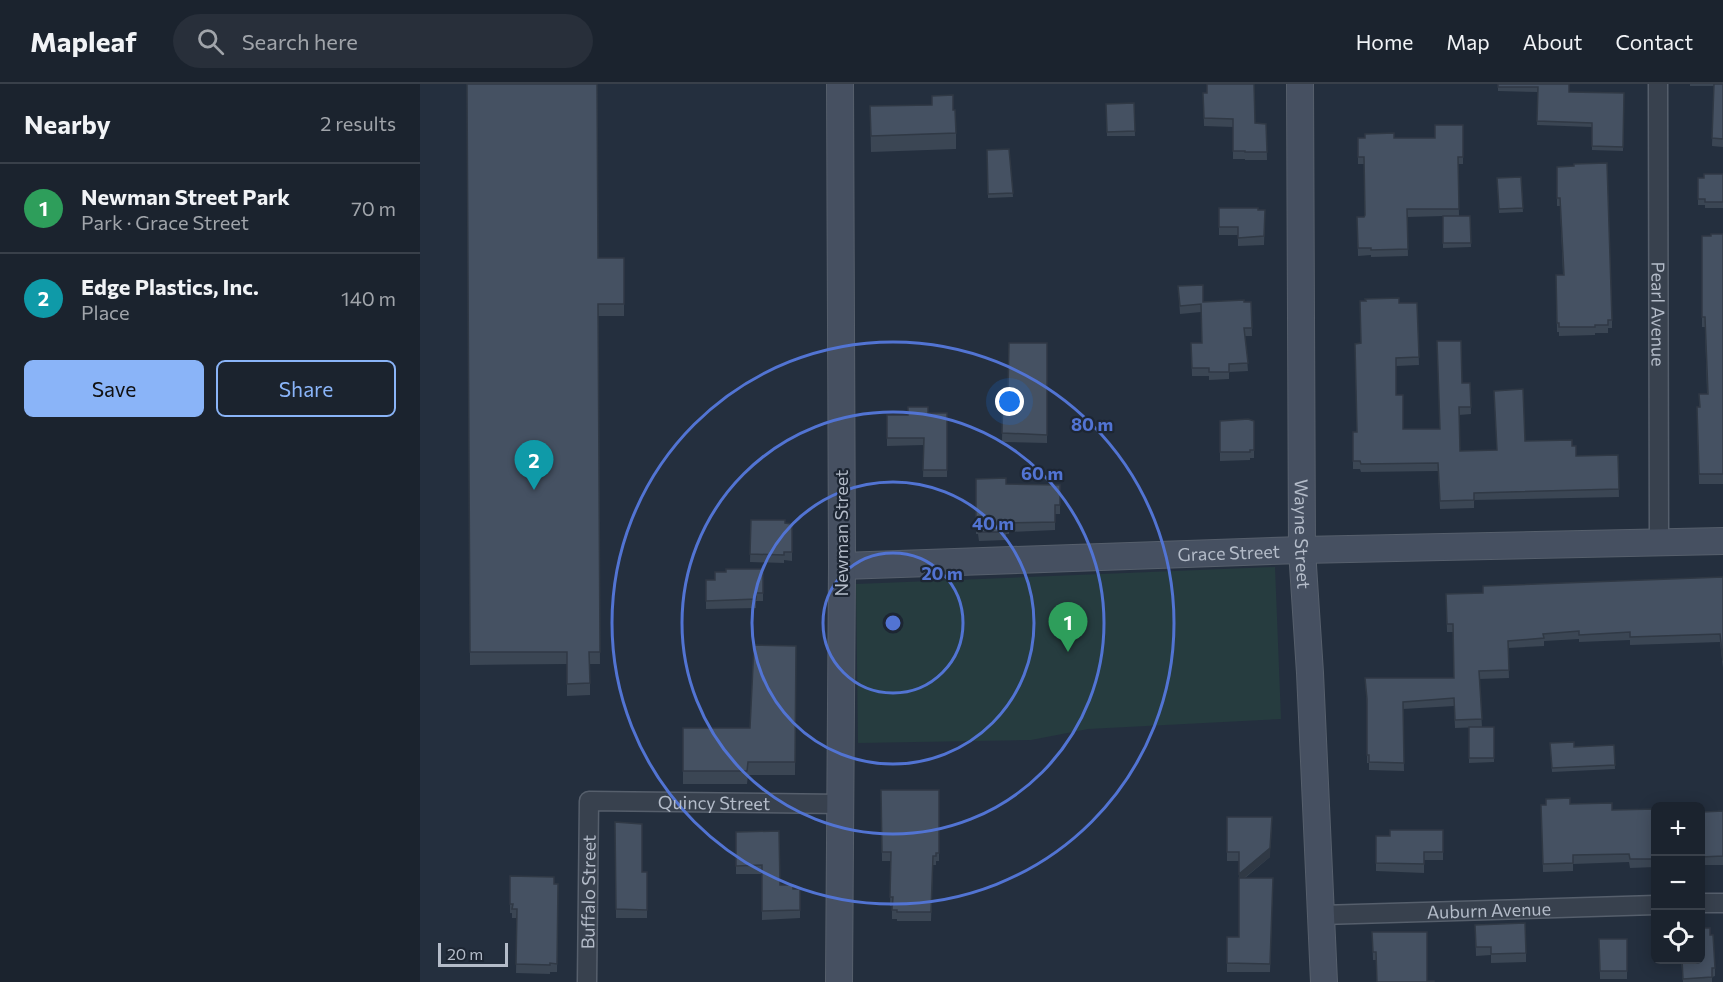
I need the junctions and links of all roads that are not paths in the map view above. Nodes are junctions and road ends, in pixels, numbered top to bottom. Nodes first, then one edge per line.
1 (840, 84) edge
2 (1300, 84) edge
3 (1658, 84) edge
4 (1723, 541) edge
5 (1659, 542) junction
6 (1302, 550) junction
7 (842, 566) junction
8 (589, 801) joint
9 (841, 804) junction
10 (1705, 903) edge
11 (1723, 903) edge
12 (1651, 905) edge
13 (1322, 915) junction
14 (587, 982) edge
15 (839, 982) edge
16 (1324, 982) edge

1 - 7 street, Newman Street
2 - 6 street, Wayne Street
3 - 5 street, Pearl Avenue
4 - 5 street, Grace Street
5 - 6 street, Grace Street
6 - 7 street, Grace Street
6 - 13 street, Wayne Street
7 - 9 street, Newman Street
8 - 9 street, Quincy Street
8 - 14 street, Buffalo Street
9 - 15 street, Newman Street
10 - 11 street
12 - 13 street, Auburn Avenue
13 - 16 street, Wayne Street

